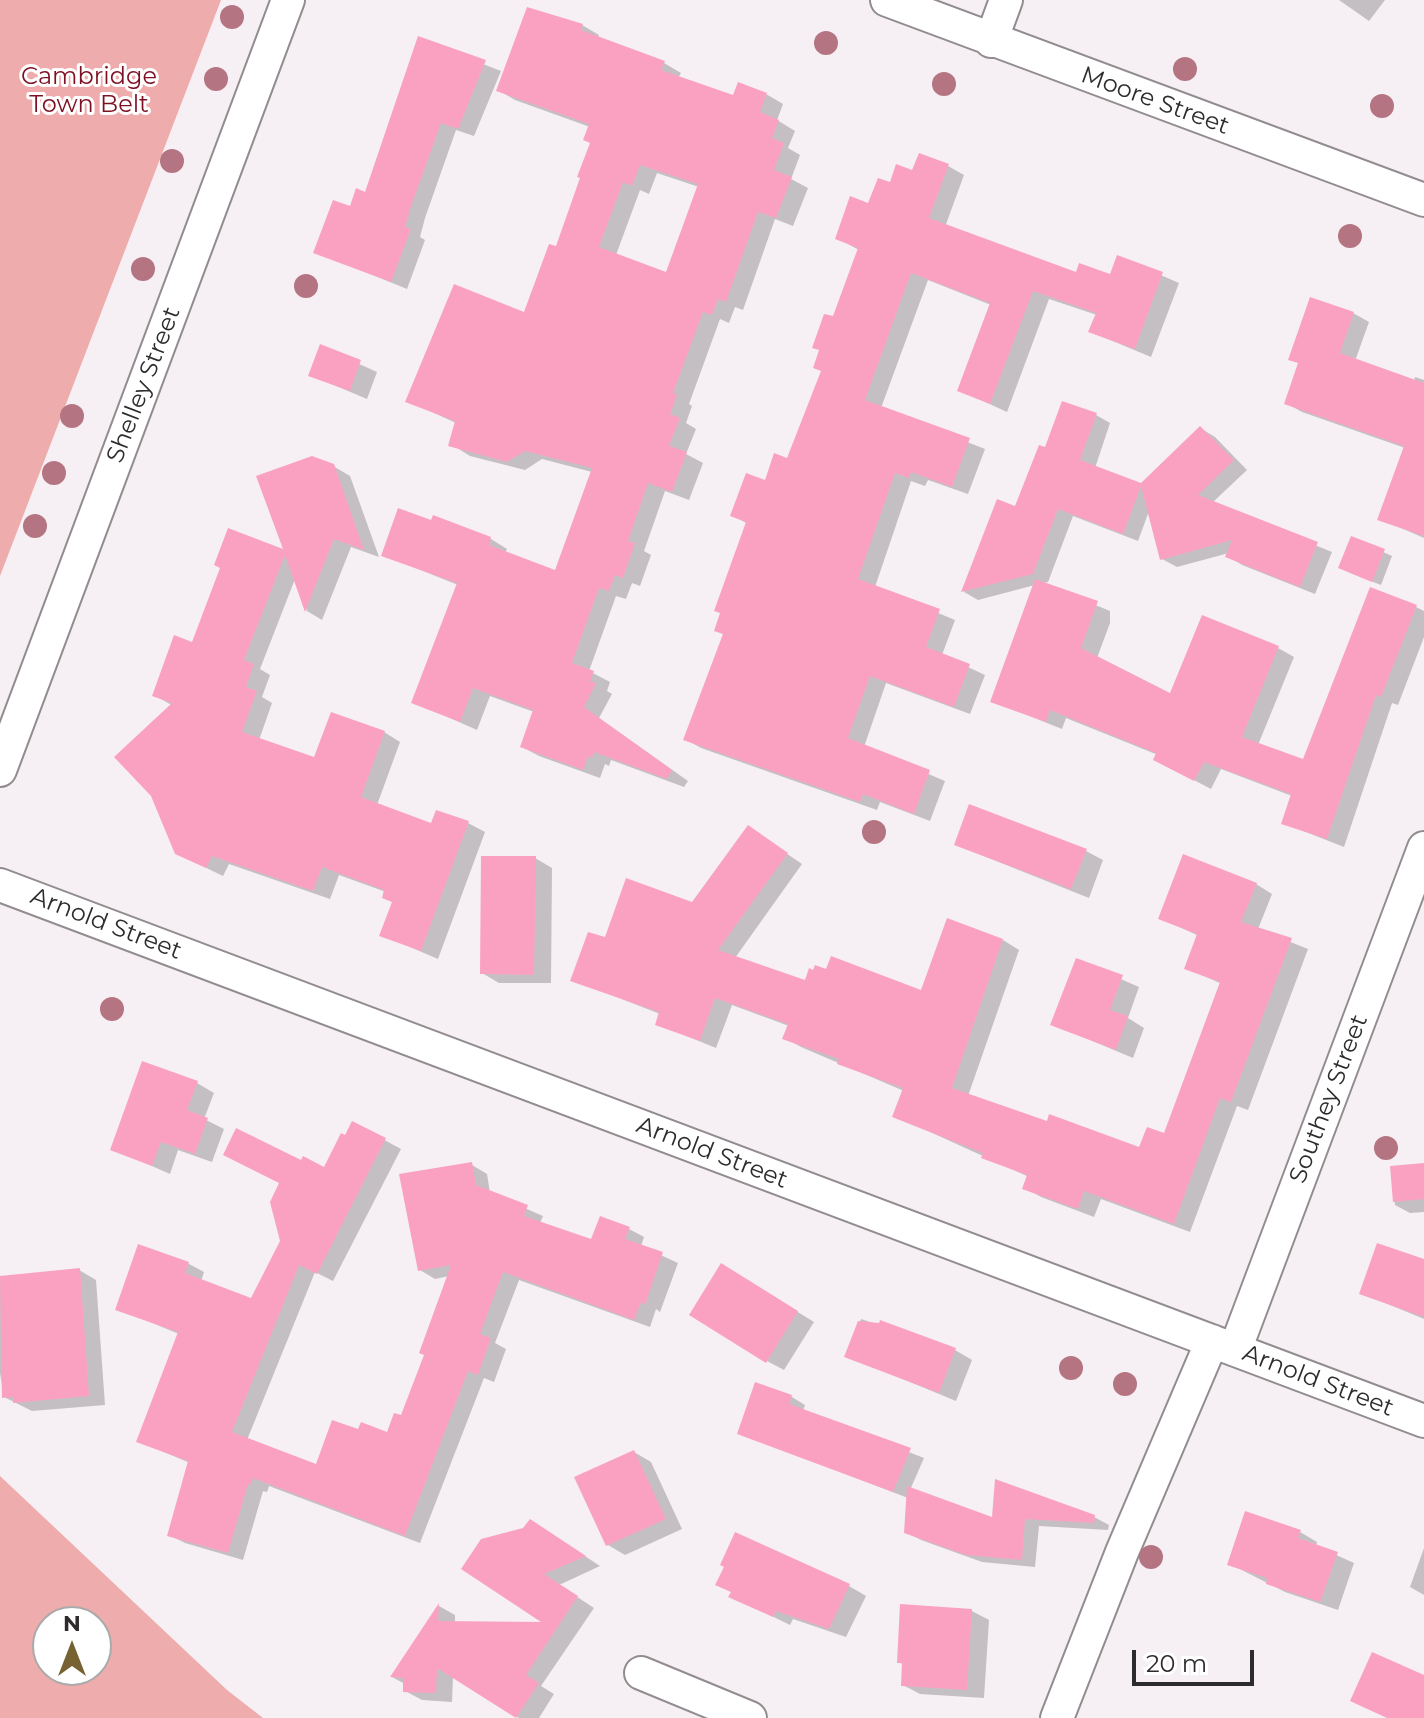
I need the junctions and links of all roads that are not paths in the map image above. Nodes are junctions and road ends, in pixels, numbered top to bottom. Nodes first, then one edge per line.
1 (288, 0) edge
2 (887, 0) edge
3 (1006, 0) edge
4 (991, 41) junction
5 (1424, 200) edge
6 (0, 770) edge
7 (1424, 848) edge
8 (0, 885) edge
9 (1223, 1345) junction
10 (1424, 1421) edge
11 (641, 1673) dead end
12 (750, 1718) edge
13 (1057, 1718) edge

1 - 6 street, Shelley Street
2 - 4 street, Moore Street
3 - 4 street
4 - 5 street, Moore Street
7 - 9 street, Southey Street
8 - 9 street, Arnold Street
9 - 10 street, Arnold Street
9 - 13 street, Southey Street
11 - 12 street

